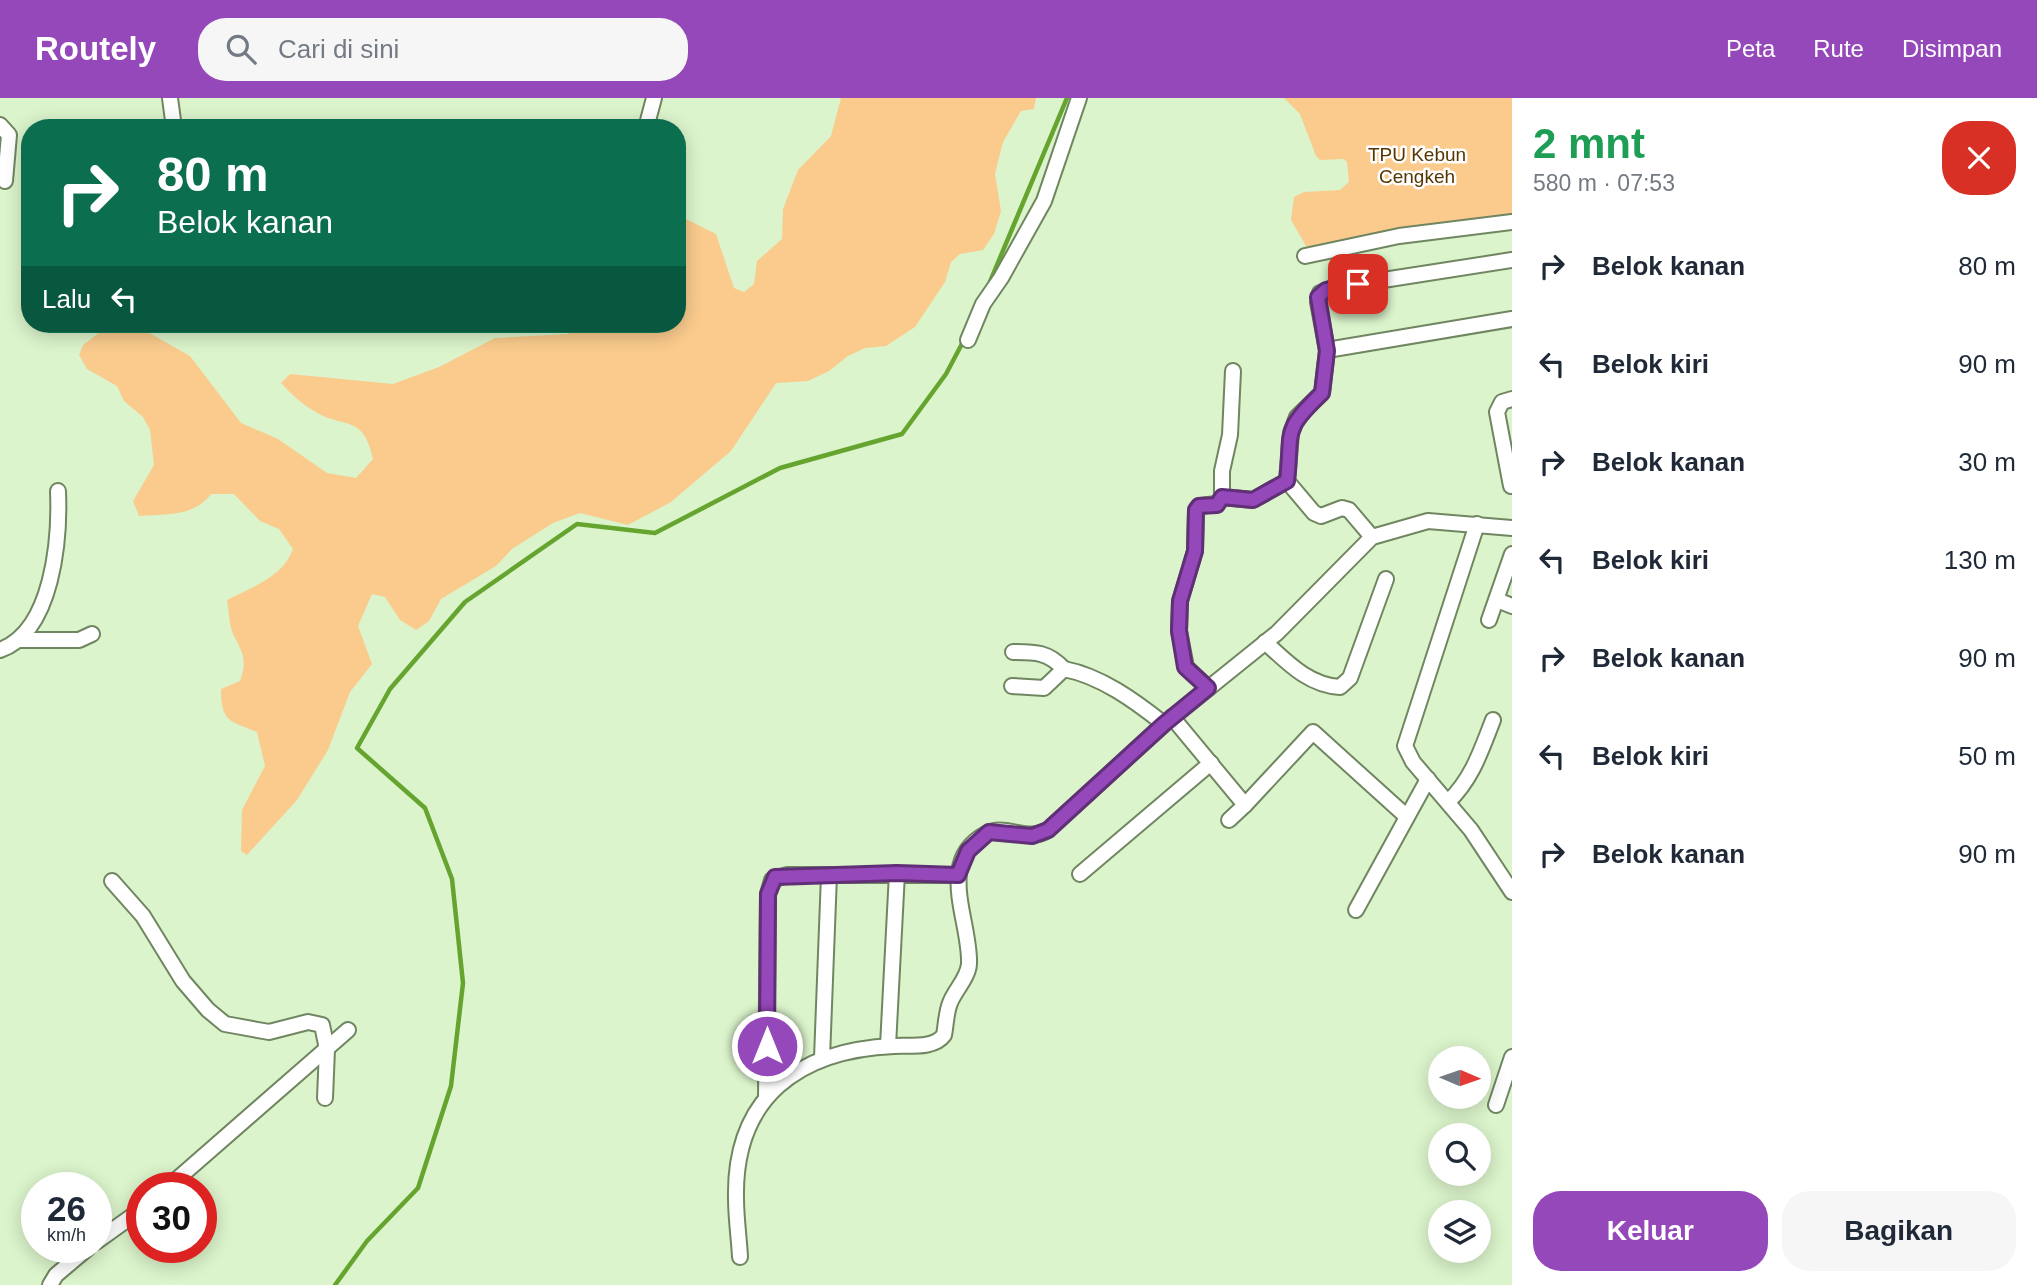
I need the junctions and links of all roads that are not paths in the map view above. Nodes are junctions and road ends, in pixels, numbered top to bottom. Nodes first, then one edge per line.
1 (170, 98) edge
2 (654, 98) edge
3 (1079, 98) edge
4 (173, 119) edge
5 (648, 119) edge
6 (0, 125) edge
7 (5, 181) dead end
8 (1512, 222) edge
9 (1305, 256) dead end
10 (1512, 260) edge
11 (1512, 319) edge
12 (968, 341) dead end
13 (1327, 351) junction
14 (1233, 371) dead end
15 (1512, 400) edge
16 (1287, 481) junction
17 (1511, 486) edge
18 (58, 491) dead end
19 (1222, 497) junction
20 (1477, 524) junction
21 (1512, 528) edge
22 (1372, 537) junction
23 (1512, 554) edge
24 (1385, 579) dead end
25 (1497, 600) junction
26 (1512, 606) edge
27 (1489, 620) dead end
28 (92, 634) dead end
29 (19, 639) junction
30 (1265, 642) junction
31 (0, 650) edge
32 (1013, 652) dead end
33 (1064, 670) junction
34 (1012, 686) dead end
35 (1208, 688) junction
36 (1168, 720) junction
37 (1493, 720) dead end
38 (1211, 763) junction
39 (1428, 779) junction
40 (1448, 802) junction
41 (1245, 805) junction
42 (1406, 816) junction
43 (1229, 820) dead end
44 (897, 873) junction
45 (1080, 874) dead end
46 (829, 875) junction
47 (958, 875) junction
48 (112, 881) dead end
49 (1512, 892) edge
50 (1356, 910) dead end
51 (348, 1030) dead end
52 (888, 1046) junction
53 (327, 1049) junction
54 (1512, 1057) edge
55 (822, 1058) junction
56 (766, 1097) junction
57 (326, 1098) dead end
58 (1496, 1105) dead end
59 (185, 1172) edge
60 (740, 1257) dead end
61 (70, 1263) edge
62 (50, 1285) edge

1 - 4 street
2 - 5 street
3 - 12 street
6 - 7 street
8 - 9 street
10 - 13 street
11 - 13 street
13 - 16 street
14 - 19 street
15 - 17 street
16 - 19 street
16 - 22 street
18 - 29 street
19 - 35 street
20 - 21 street
20 - 22 street
20 - 39 street
22 - 30 street
23 - 25 street
24 - 30 street
25 - 26 street
25 - 27 street
28 - 29 street
29 - 31 street
30 - 35 street
32 - 33 street
33 - 34 street
33 - 36 street
35 - 36 street
36 - 38 street
36 - 47 street
37 - 40 street
38 - 41 street
38 - 45 street
39 - 40 street
39 - 42 street
40 - 49 street
41 - 42 street
41 - 43 street
42 - 50 street
44 - 46 street
44 - 47 street
44 - 52 street
46 - 55 street
46 - 56 street
47 - 52 street
48 - 53 street
51 - 53 street
52 - 55 street
53 - 57 street
53 - 59 street
54 - 58 street
55 - 56 street
56 - 60 street
61 - 62 street

